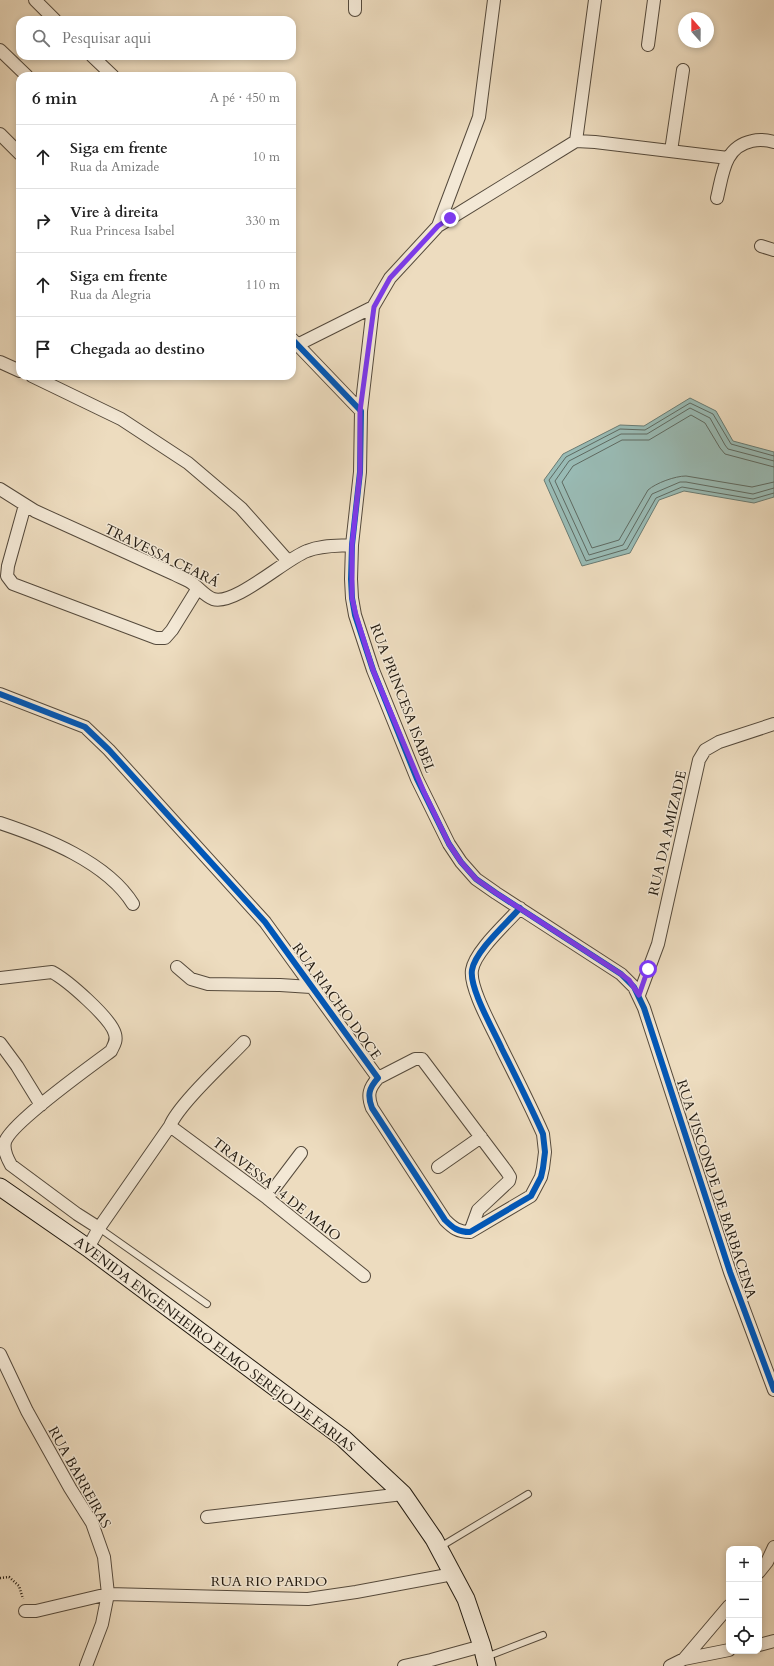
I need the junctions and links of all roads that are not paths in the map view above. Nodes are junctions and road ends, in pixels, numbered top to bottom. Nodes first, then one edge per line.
1 (35, 0) edge
2 (494, 0) edge
3 (596, 0) edge
4 (654, 0) edge
5 (52, 16) edge
6 (648, 45) dead end
7 (0, 50) edge
8 (96, 60) edge
9 (683, 70) dead end
10 (23, 72) edge
11 (109, 72) edge
12 (0, 134) edge
13 (576, 141) junction
14 (774, 142) edge
15 (16, 150) edge
16 (671, 151) junction
17 (728, 158) junction
18 (717, 198) dead end
19 (438, 226) junction
20 (761, 246) dead end
21 (774, 250) edge
22 (374, 307) junction
23 (296, 342) edge
24 (296, 343) edge
25 (0, 362) edge
26 (16, 369) edge
27 (40, 380) edge
28 (360, 411) junction
29 (0, 489) edge
30 (25, 505) junction
31 (352, 545) junction
32 (288, 561) junction
33 (198, 588) junction
34 (0, 694) edge
35 (774, 724) edge
36 (0, 823) edge
37 (133, 904) dead end
38 (520, 908) junction
39 (177, 967) dead end
40 (0, 978) edge
41 (312, 987) junction
42 (639, 995) junction
43 (244, 1042) dead end
44 (0, 1043) edge
45 (378, 1078) junction
46 (41, 1105) junction
47 (170, 1126) junction
48 (481, 1137) junction
49 (301, 1153) dead end
50 (438, 1167) dead end
51 (0, 1187) edge
52 (267, 1198) junction
53 (99, 1228) junction
54 (470, 1232) junction
55 (88, 1248) junction
56 (364, 1276) dead end
57 (206, 1304) dead end
58 (0, 1354) edge
59 (774, 1390) edge
60 (403, 1494) junction
61 (528, 1494) dead end
62 (207, 1517) dead end
63 (774, 1547) edge
64 (439, 1548) junction
65 (762, 1568) edge
66 (453, 1574) junction
67 (108, 1594) junction
68 (726, 1610) edge
69 (25, 1611) road end
70 (543, 1635) dead end
71 (774, 1641) edge
72 (762, 1644) edge
73 (726, 1651) edge
74 (484, 1656) edge
75 (684, 1659) junction
76 (86, 1666) edge
77 (404, 1666) edge
78 (670, 1666) edge

1 - 5 street
2 - 19 street
3 - 13 street
4 - 6 street
7 - 10 street
8 - 11 street
9 - 16 street
12 - 15 street
13 - 16 street
13 - 19 street
14 - 17 street
16 - 17 street
17 - 18 street
19 - 22 street
20 - 21 street
22 - 23 street
22 - 28 street, RUA PRINCESA ISABEL
24 - 28 street
25 - 26 street
27 - 32 street
28 - 31 street, RUA PRINCESA ISABEL
29 - 30 street, TRAVESSA CEARÁ
30 - 33 street, TRAVESSA CEARÁ
30 - 33 street
31 - 32 street, TRAVESSA CEARÁ
31 - 38 street, RUA PRINCESA ISABEL
32 - 33 street, TRAVESSA CEARÁ
34 - 41 street, RUA RIACHO DOCE
35 - 42 street, RUA DA AMIZADE
36 - 37 street
38 - 42 street, RUA PRINCESA ISABEL
38 - 54 street
39 - 41 street
40 - 46 street
41 - 45 street, RUA RIACHO DOCE
42 - 59 street, RUA VISCONDE DE BARBACENA
43 - 47 street
44 - 46 street
45 - 48 street
45 - 54 street, RUA RIACHO DOCE
46 - 53 street
47 - 52 street, TRAVESSA 14 DE MAIO
47 - 53 street
48 - 50 street
48 - 54 street
49 - 52 street
51 - 55 main road, AVENIDA ENGENHEIRO ELMO SEREJO DE FARIAS
52 - 56 street, TRAVESSA 14 DE MAIO
53 - 55 street
53 - 57 lane
55 - 60 main road, AVENIDA ENGENHEIRO ELMO SEREJO DE FARIAS
58 - 67 street, RUA BARREIRAS
60 - 62 street
60 - 64 main road, AVENIDA ENGENHEIRO ELMO SEREJO DE FARIAS
61 - 64 lane
63 - 65 street
64 - 66 main road, AVENIDA ENGENHEIRO ELMO SEREJO DE FARIAS
66 - 67 street, RUA RIO PARDO
66 - 74 main road, AVENIDA ENGENHEIRO ELMO SEREJO DE FARIAS
67 - 69 street, RUA RIO PARDO
67 - 76 street, RUA BARREIRAS
68 - 75 street
70 - 74 lane
71 - 72 street
73 - 75 street
74 - 77 street
75 - 78 street

